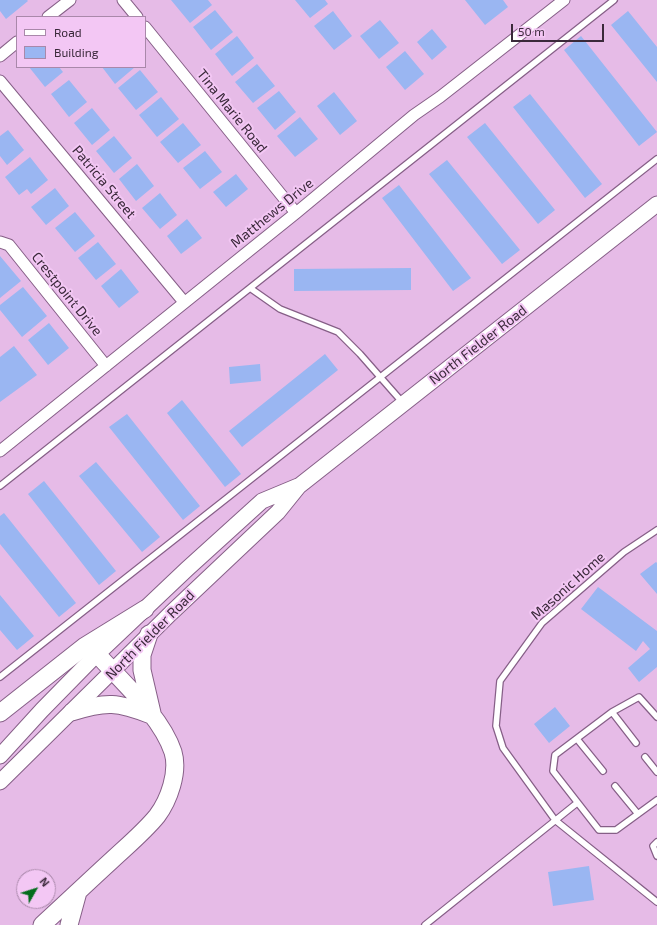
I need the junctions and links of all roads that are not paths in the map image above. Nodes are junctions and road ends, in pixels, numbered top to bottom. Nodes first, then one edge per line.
1 (70, 0) edge
2 (123, 0) edge
3 (564, 0) edge
4 (614, 0) edge
5 (49, 16) edge
6 (136, 16) edge
7 (146, 28) edge
8 (16, 43) edge
9 (0, 56) edge
10 (0, 81) edge
11 (657, 159) edge
12 (657, 204) edge
13 (296, 213) junction
14 (1, 242) edge
15 (250, 288) junction
16 (184, 302) junction
17 (106, 366) junction
18 (379, 376) junction
19 (403, 404) junction
20 (0, 451) edge
21 (0, 486) edge
22 (299, 486) junction
23 (656, 533) edge
24 (144, 608) junction
25 (149, 634) junction
26 (97, 654) junction
27 (113, 672) junction
28 (0, 677) edge
29 (72, 712) junction
30 (612, 712) junction
31 (0, 713) edge
32 (152, 715) junction
33 (657, 717) edge
34 (577, 739) junction
35 (636, 743) dead end
36 (0, 756) edge
37 (645, 757) dead end
38 (603, 771) dead end
39 (657, 772) edge
40 (0, 782) edge
41 (615, 786) dead end
42 (657, 800) edge
43 (577, 803) junction
44 (638, 814) junction
45 (555, 820) junction
46 (657, 842) edge
47 (657, 856) edge
48 (78, 892) junction
49 (657, 902) edge
50 (42, 925) edge
51 (69, 925) edge
52 (425, 925) edge

1 - 5 street
2 - 6 street
3 - 13 street, Matthews Drive
4 - 15 lane
7 - 13 street, Tina Marie Road
8 - 9 street
10 - 16 street, Patricia Street
11 - 18 lane
12 - 19 main road, North Fielder Road
13 - 16 street, Matthews Drive
14 - 17 street, Crestpoint Drive
15 - 18 lane
15 - 21 lane
16 - 17 street, Matthews Drive
17 - 20 street, Matthews Drive
18 - 19 lane
18 - 28 lane
19 - 22 main road, North Fielder Road
22 - 24 main road, North Fielder Road
22 - 25 main road, North Fielder Road
23 - 45 lane, Masonic Home
24 - 26 main road, North Fielder Road
24 - 31 main road
25 - 27 main road, North Fielder Road
25 - 32 main road
26 - 27 main road
26 - 36 main road, North Fielder Road
27 - 29 main road, North Fielder Road
27 - 32 main road
29 - 32 main road
29 - 40 main road, North Fielder Road
30 - 33 lane
30 - 34 lane
30 - 35 lane
32 - 48 main road
34 - 38 lane
34 - 43 lane
37 - 39 lane
41 - 44 lane
42 - 44 lane
43 - 44 lane
43 - 45 lane
45 - 49 lane, Masonic Home
45 - 52 lane
46 - 47 lane
48 - 50 main road
48 - 51 main road

